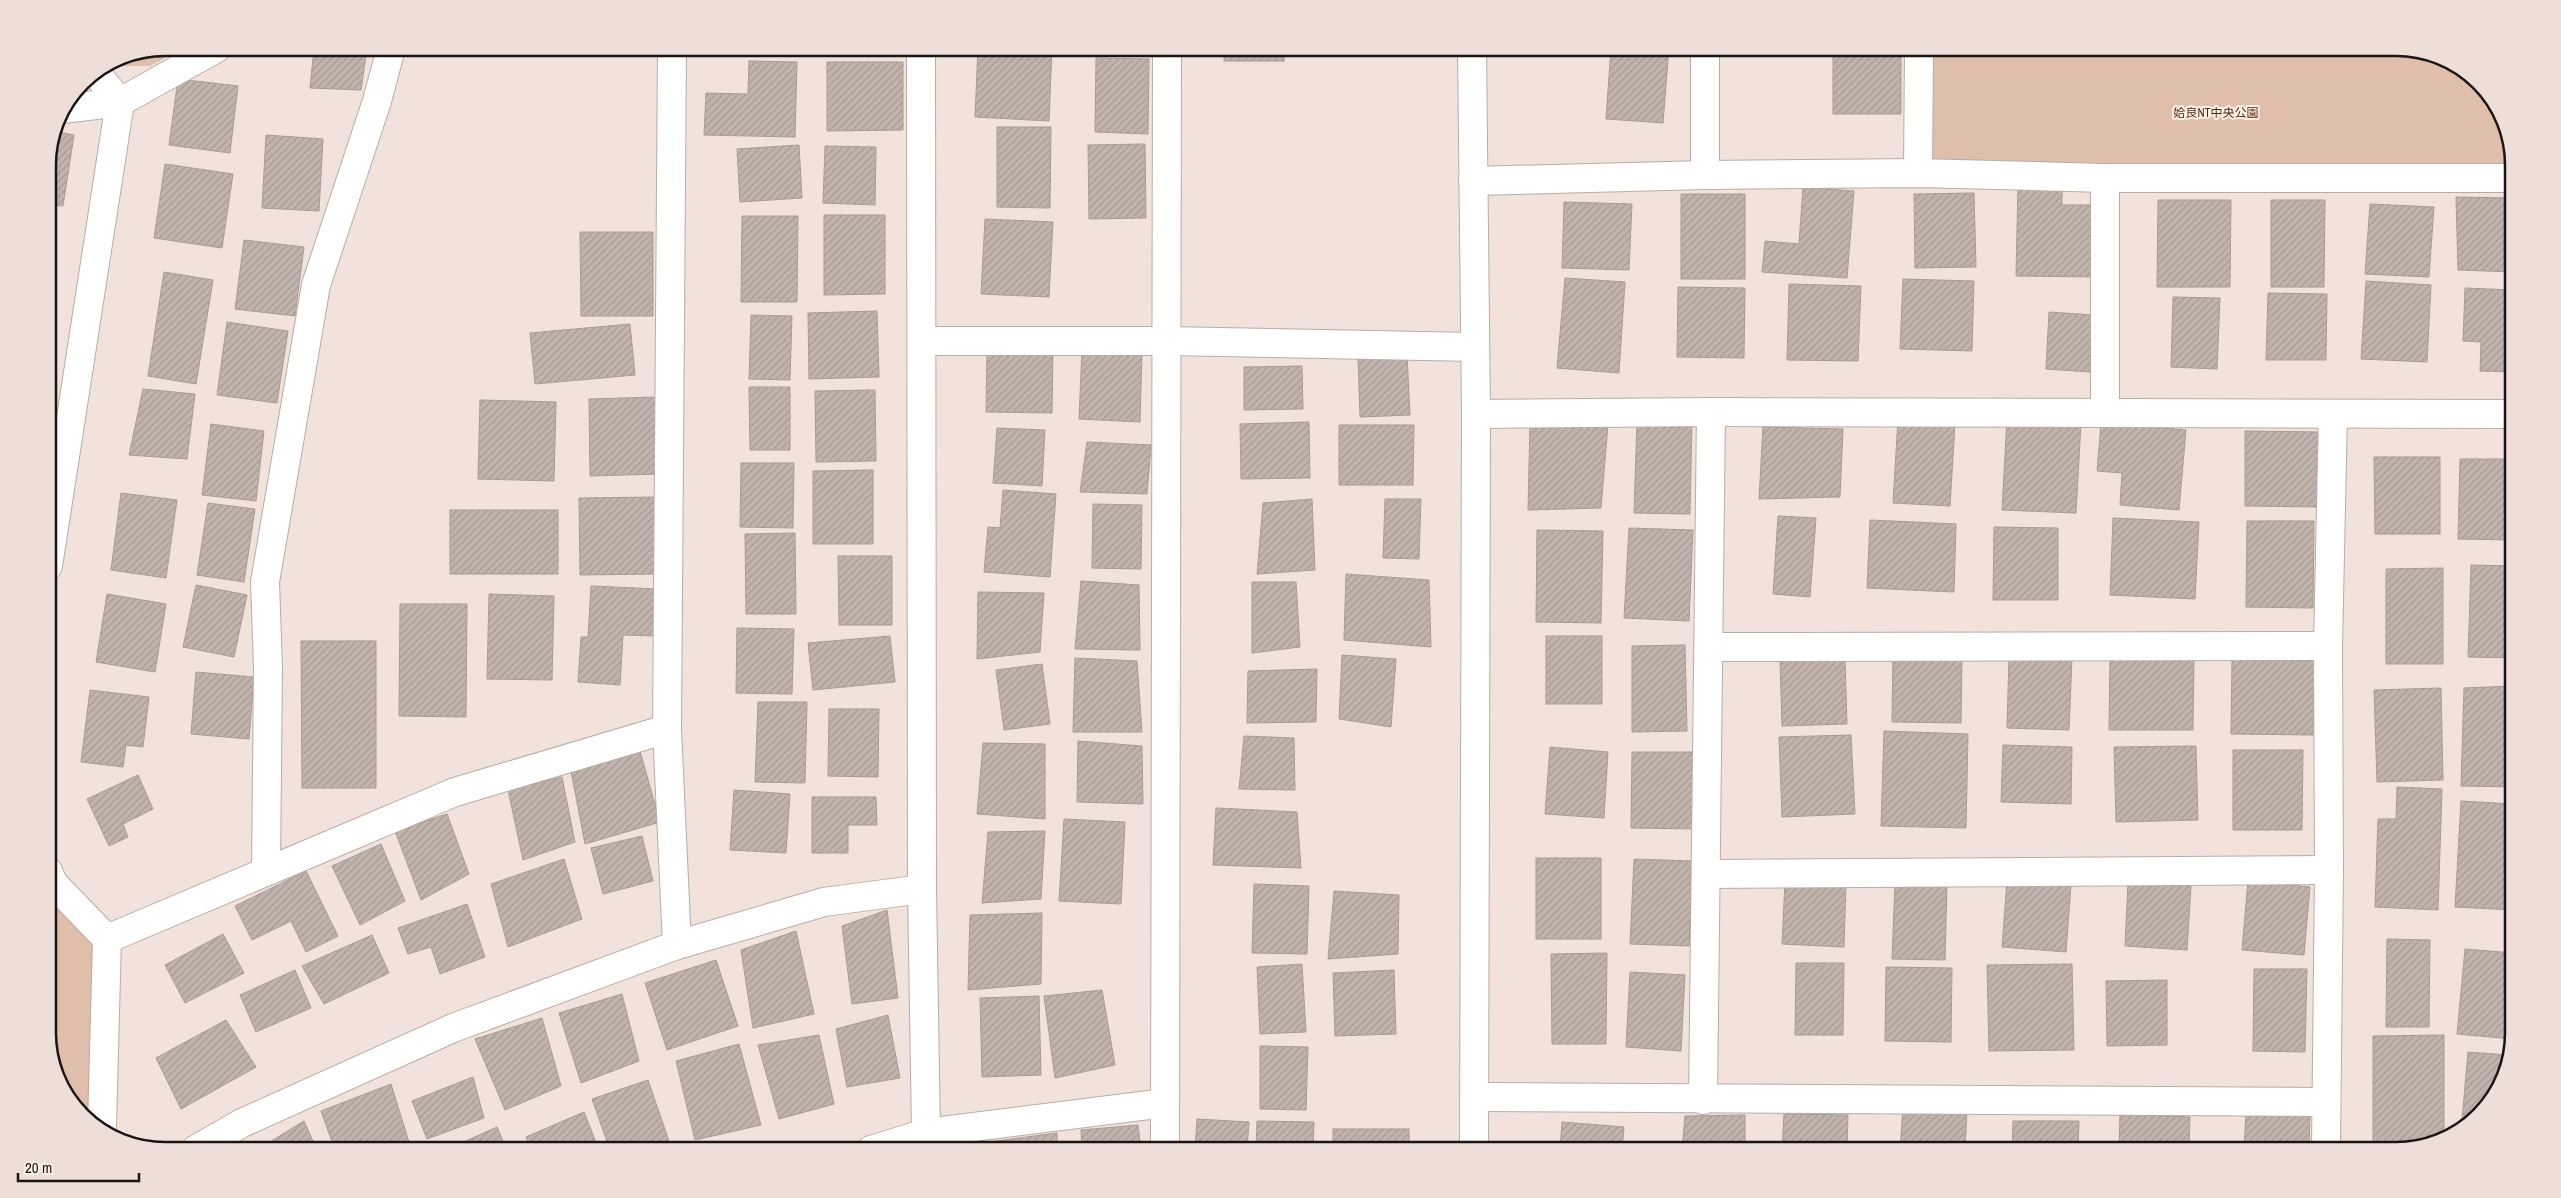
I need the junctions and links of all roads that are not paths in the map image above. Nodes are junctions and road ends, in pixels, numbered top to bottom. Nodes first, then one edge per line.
1 (203, 56) edge
2 (389, 56) edge
3 (672, 56) edge
4 (921, 56) edge
5 (1167, 56) edge
6 (1472, 56) edge
7 (1705, 56) edge
8 (1919, 56) edge
9 (100, 78) edge
10 (120, 102) junction
11 (73, 108) edge
12 (1918, 173) junction
13 (1705, 175) junction
14 (2104, 178) junction
15 (2505, 178) edge
16 (1472, 181) junction
17 (922, 341) junction
18 (1167, 341) junction
19 (1476, 347) junction
20 (1711, 412) junction
21 (2105, 412) junction
22 (1476, 414) junction
23 (2333, 414) junction
24 (2505, 414) edge
25 (56, 514) edge
26 (2328, 646) junction
27 (1709, 647) junction
28 (667, 729) junction
29 (2329, 870) junction
30 (266, 871) junction
31 (1706, 874) junction
32 (56, 886) edge
33 (922, 889) junction
34 (107, 939) junction
35 (677, 945) junction
36 (1475, 1097) junction
37 (1704, 1100) junction
38 (2325, 1102) junction
39 (1165, 1103) junction
40 (102, 1122) edge
41 (926, 1133) junction
42 (209, 1142) edge
43 (897, 1142) edge
44 (1165, 1142) edge
45 (1474, 1142) edge
46 (2326, 1142) edge

1 - 10 street
2 - 30 street
3 - 28 street
4 - 17 street
5 - 18 street
6 - 16 street
7 - 13 street
8 - 12 street
9 - 10 street
10 - 11 street
10 - 25 street
12 - 13 street
12 - 14 street
13 - 16 street
14 - 15 street
14 - 21 street
16 - 19 street
17 - 18 street
17 - 33 street
18 - 19 street
18 - 39 street
19 - 22 street
20 - 21 street
20 - 22 street
20 - 27 street
21 - 23 street
22 - 36 street
23 - 24 street
23 - 26 street
26 - 27 street
26 - 29 street
27 - 31 street
28 - 30 street
28 - 35 street
29 - 31 street
29 - 38 street
30 - 34 street
31 - 37 street
32 - 34 street
33 - 35 street
33 - 41 street
34 - 40 street
35 - 42 street
36 - 37 street
36 - 45 street
37 - 38 street
38 - 46 street
39 - 41 street
39 - 44 street
41 - 43 street

